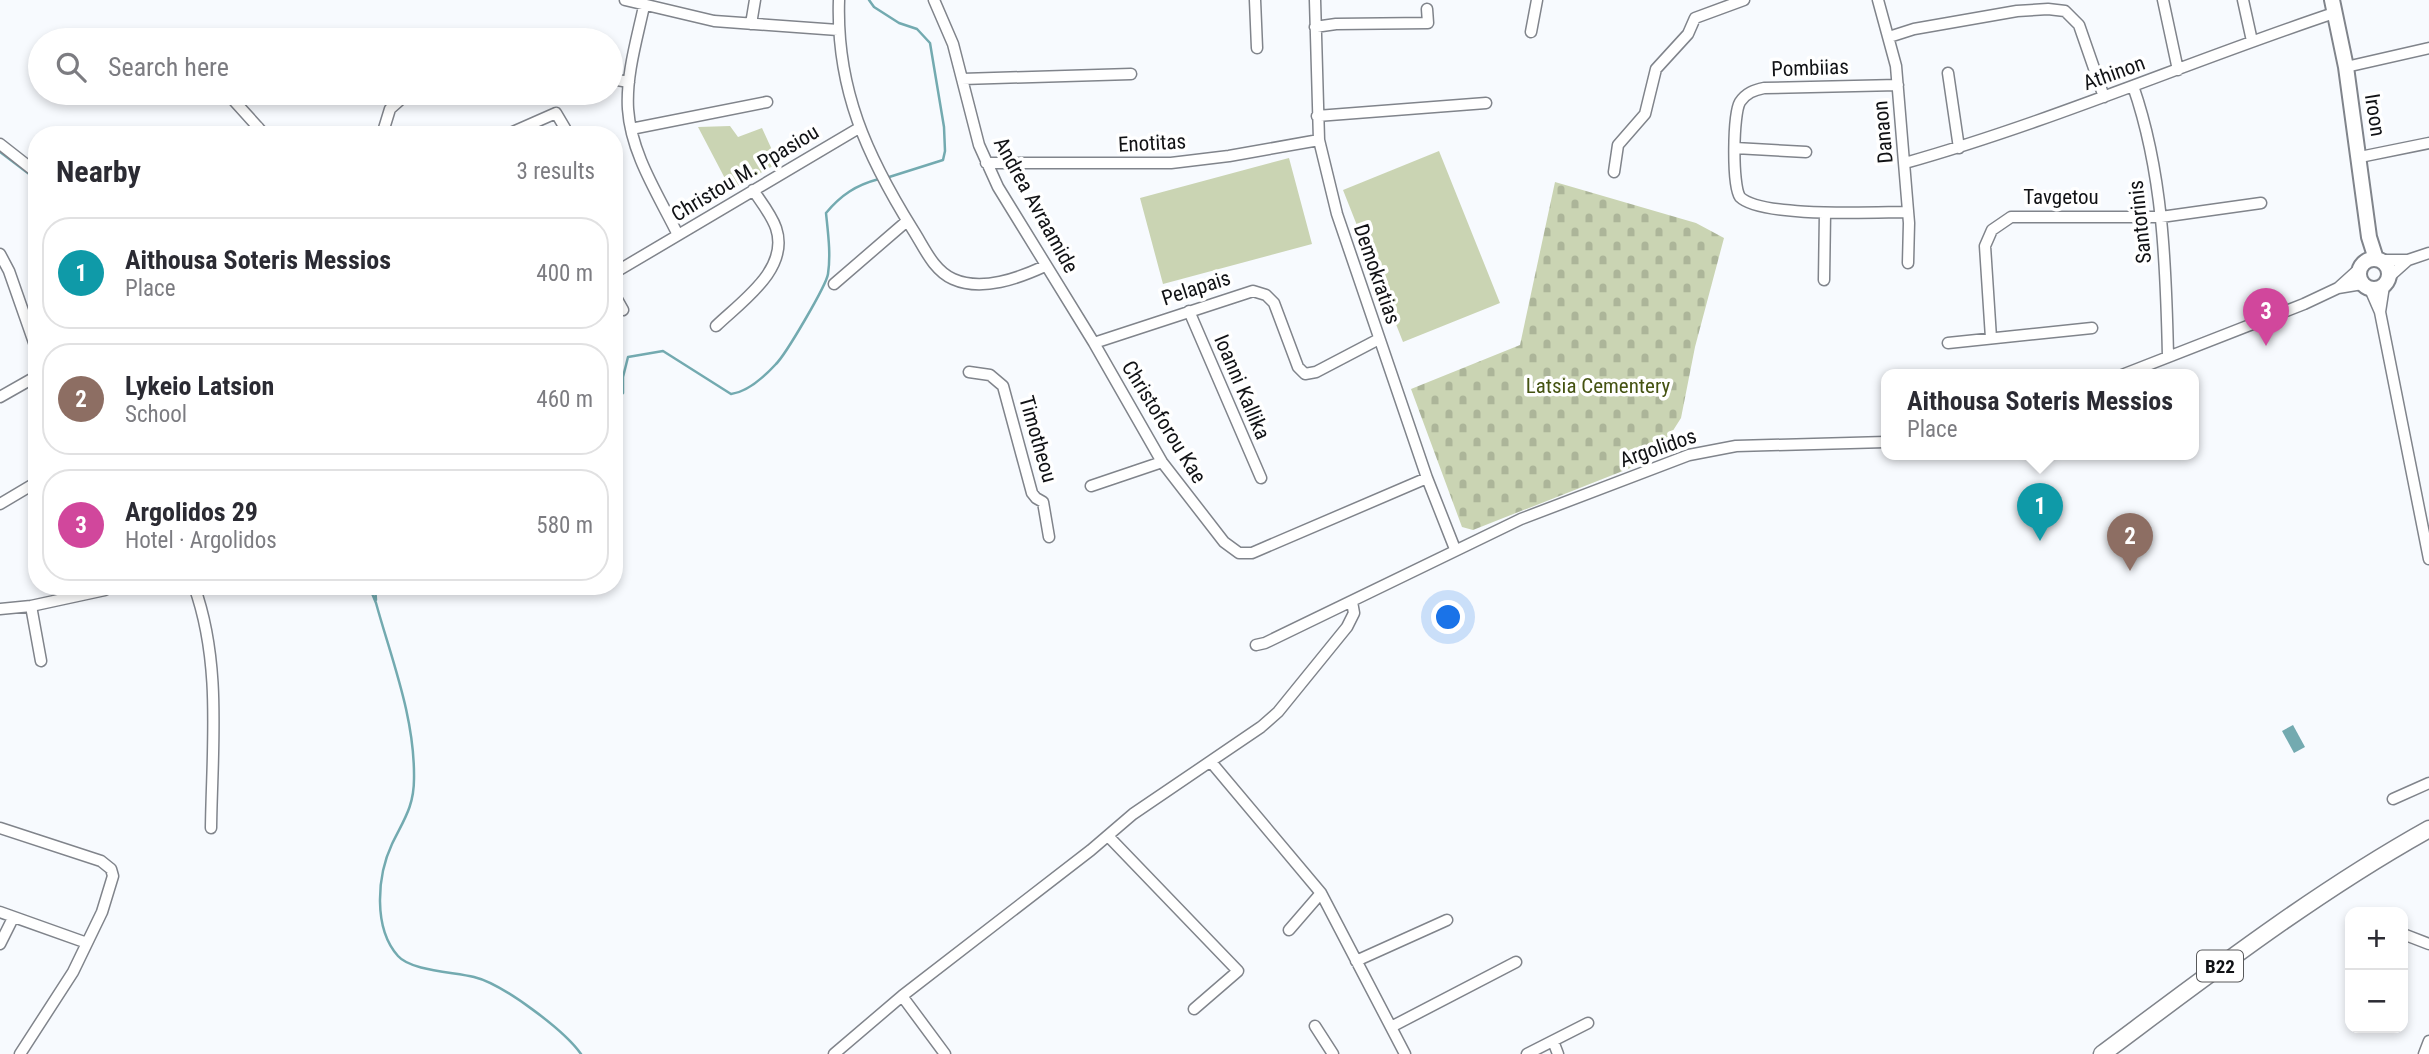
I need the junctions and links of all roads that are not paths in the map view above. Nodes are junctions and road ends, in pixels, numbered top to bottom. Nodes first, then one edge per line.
1 (625, 0) edge
2 (755, 0) edge
3 (839, 0) edge
4 (934, 0) edge
5 (1255, 0) edge
6 (1315, 0) edge
7 (1537, 0) edge
8 (1744, 0) edge
9 (1878, 0) edge
10 (2163, 0) edge
11 (2243, 0) edge
12 (644, 6) junction
13 (2333, 7) edge
14 (1427, 9) dead end
15 (751, 24) junction
16 (1315, 27) junction
17 (838, 30) junction
18 (1531, 33) dead end
19 (1889, 37) junction
20 (2252, 41) junction
21 (1257, 48) dead end
22 (2429, 48) edge
23 (2346, 67) junction
24 (2178, 69) junction
25 (1948, 73) dead end
26 (1131, 74) dead end
27 (962, 79) junction
28 (623, 81) edge
29 (629, 82) junction
30 (1898, 85) junction
31 (2133, 86) junction
32 (2104, 97) junction
33 (767, 102) dead end
34 (1486, 103) dead end
35 (237, 105) edge
36 (394, 105) edge
37 (1317, 116) junction
38 (257, 126) edge
39 (385, 126) edge
40 (526, 126) edge
41 (564, 126) edge
42 (859, 128) junction
43 (631, 129) junction
44 (1319, 140) junction
45 (2429, 143) edge
46 (0, 144) edge
47 (1735, 148) junction
48 (1959, 148) junction
49 (1806, 152) dead end
50 (2360, 157) junction
51 (986, 163) junction
52 (1905, 163) junction
53 (28, 166) edge
54 (1614, 172) dead end
55 (753, 190) junction
56 (2260, 203) dead end
57 (1908, 212) junction
58 (1825, 213) junction
59 (2161, 217) junction
60 (907, 220) junction
61 (678, 235) junction
62 (2429, 253) edge
63 (0, 254) edge
64 (2408, 260) junction
65 (1908, 262) dead end
66 (1045, 266) junction
67 (623, 268) edge
68 (2373, 273) junction
69 (1824, 280) dead end
70 (834, 284) dead end
71 (2338, 288) junction
72 (1188, 311) junction
73 (28, 325) edge
74 (716, 326) dead end
75 (2092, 328) dead end
76 (1991, 338) junction
77 (1379, 339) junction
78 (1094, 343) junction
79 (1948, 343) dead end
80 (2168, 356) junction
81 (2137, 369) edge
82 (969, 372) dead end
83 (28, 381) edge
84 (0, 397) edge
85 (1881, 442) edge
86 (1162, 462) junction
87 (1261, 478) dead end
88 (1427, 478) junction
89 (1091, 486) dead end
90 (28, 487) edge
91 (0, 504) edge
92 (1049, 537) dead end
93 (1455, 549) junction
94 (2429, 559) edge
95 (82, 595) edge
96 (196, 595) edge
97 (1352, 602) junction
98 (31, 606) junction
99 (0, 609) edge
100 (1256, 645) dead end
101 (41, 661) dead end
102 (1211, 762) junction
103 (2429, 783) edge
104 (2393, 799) dead end
105 (0, 828) edge
106 (211, 828) dead end
107 (2429, 829) edge
108 (1108, 836) junction
109 (2429, 838) edge
110 (2341, 884) junction
111 (1321, 893) junction
112 (0, 912) edge
113 (13, 918) junction
114 (1447, 920) dead end
115 (1289, 930) dead end
116 (2408, 936) edge
117 (87, 943) junction
118 (0, 944) edge
119 (2429, 944) edge
120 (1356, 961) junction
121 (1516, 962) dead end
122 (902, 996) junction
123 (1194, 1009) dead end
124 (1588, 1023) dead end
125 (1315, 1026) dead end
126 (1391, 1027) junction
127 (1553, 1041) junction
128 (2429, 1041) edge
129 (20, 1054) edge
130 (834, 1054) edge
131 (945, 1054) edge
132 (1333, 1054) edge
133 (1405, 1054) edge
134 (1527, 1054) edge
135 (1558, 1054) edge
136 (2102, 1054) edge
137 (2424, 1054) edge

1 - 12 street
2 - 15 street
3 - 17 street
4 - 27 street, Andrea Avraamide
5 - 21 street
6 - 16 street, Demokratias
7 - 18 street
8 - 54 street
9 - 19 street, Danaon
10 - 24 street
11 - 20 street
12 - 15 street
12 - 29 street
13 - 20 street, Athinon
13 - 23 street, Iroon
14 - 16 street
15 - 17 street
16 - 37 street, Demokratias
17 - 42 street
19 - 30 street, Danaon
19 - 32 street
20 - 24 street, Athinon
22 - 23 street
23 - 50 street, Iroon
24 - 31 street, Athinon
25 - 48 street
26 - 27 street
27 - 51 street, Andrea Avraamide
28 - 29 street
29 - 43 street
30 - 47 street, Pombiias
30 - 52 street, Danaon
31 - 32 street, Athinon
31 - 59 street, Santorinis
32 - 48 street, Athinon
33 - 43 street
34 - 37 street
35 - 38 street
36 - 39 street
37 - 44 street, Demokratias
40 - 41 street
42 - 55 street, Christou M. Ppasiou
42 - 60 street
43 - 61 street
44 - 51 street, Enotitas
44 - 77 street, Demokratias
45 - 50 street
46 - 53 street
47 - 49 street
47 - 58 street, Pombiias
48 - 52 street, Athinon
50 - 68 street, Iroon
51 - 66 street, Andrea Avraamide
52 - 57 street, Danaon
55 - 61 street, Christou M. Ppasiou
55 - 74 street
56 - 59 street, Tavgetou
57 - 58 street
57 - 65 street, Danaon
58 - 69 street
59 - 76 street, Tavgetou
59 - 80 street, Santorinis
60 - 66 street
60 - 70 street
61 - 67 street, Christou M. Ppasiou
62 - 64 street
63 - 73 street
64 - 68 street
64 - 68 street
66 - 78 street, Andrea Avraamide
68 - 71 street
68 - 71 street
68 - 94 street
71 - 80 street
72 - 77 street, Pelapais
72 - 78 street, Pelapais
72 - 87 street, Ioanni Kallika
75 - 76 street
76 - 79 street
77 - 88 street, Demokratias
78 - 86 street, Christoforou Kae
80 - 81 street
82 - 92 street, Timotheou
83 - 84 street
85 - 93 street, Argolidos
86 - 88 street, Christoforou Kae
86 - 89 street, Timotheou
88 - 93 street, Demokratias
90 - 91 street
93 - 97 street, Argolidos
95 - 98 street
96 - 106 street
97 - 100 street, Argolidos
97 - 102 street
98 - 99 street
98 - 101 street
102 - 108 street
102 - 111 street
103 - 104 street
105 - 117 street
107 - 110 main road, B22
108 - 122 street
108 - 123 street
109 - 110 main road, B22
110 - 136 main road, B22
111 - 115 street
111 - 120 street
112 - 113 street
113 - 117 street
113 - 118 street
114 - 120 street
116 - 119 street
117 - 129 street
120 - 126 street
121 - 126 street
122 - 130 street
122 - 131 street
124 - 127 street
125 - 132 street
126 - 133 street
127 - 134 street
127 - 135 street
128 - 137 street

